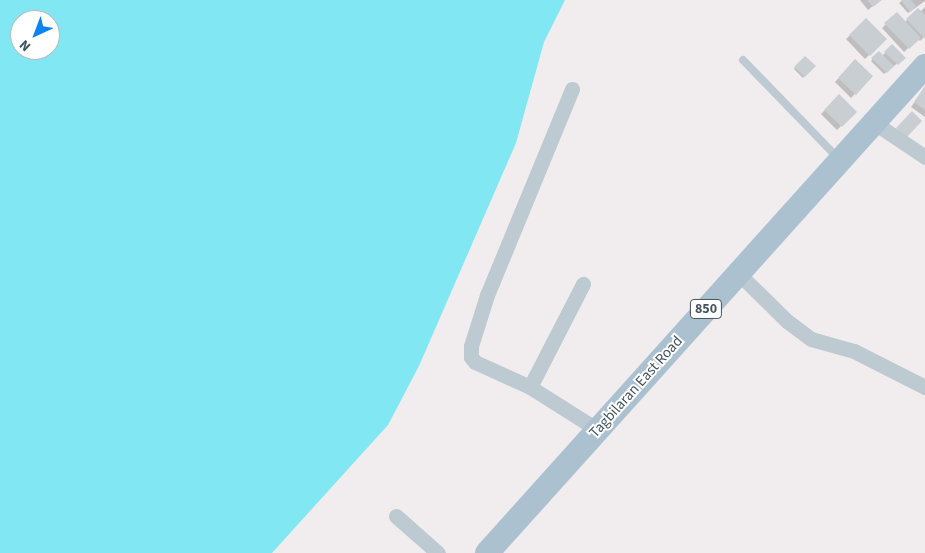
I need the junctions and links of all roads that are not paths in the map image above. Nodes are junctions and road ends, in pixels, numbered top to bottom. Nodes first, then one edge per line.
1 (743, 60) dead end
2 (925, 66) edge
3 (572, 89) dead end
4 (873, 122) junction
5 (925, 156) edge
6 (840, 160) junction
7 (738, 274) junction
8 (583, 284) dead end
9 (530, 387) junction
10 (925, 387) edge
11 (598, 430) junction
12 (396, 516) dead end
13 (438, 553) edge
14 (487, 553) edge

1 - 6 lane
2 - 4 main road, Tagbilaran East Road / 850
3 - 9 street
4 - 5 street
4 - 6 main road, Tagbilaran East Road / 850
6 - 7 main road, Tagbilaran East Road / 850
7 - 10 street
7 - 11 main road, Tagbilaran East Road / 850
8 - 9 street
9 - 11 street
11 - 14 main road, Tagbilaran East Road / 850
12 - 13 street

